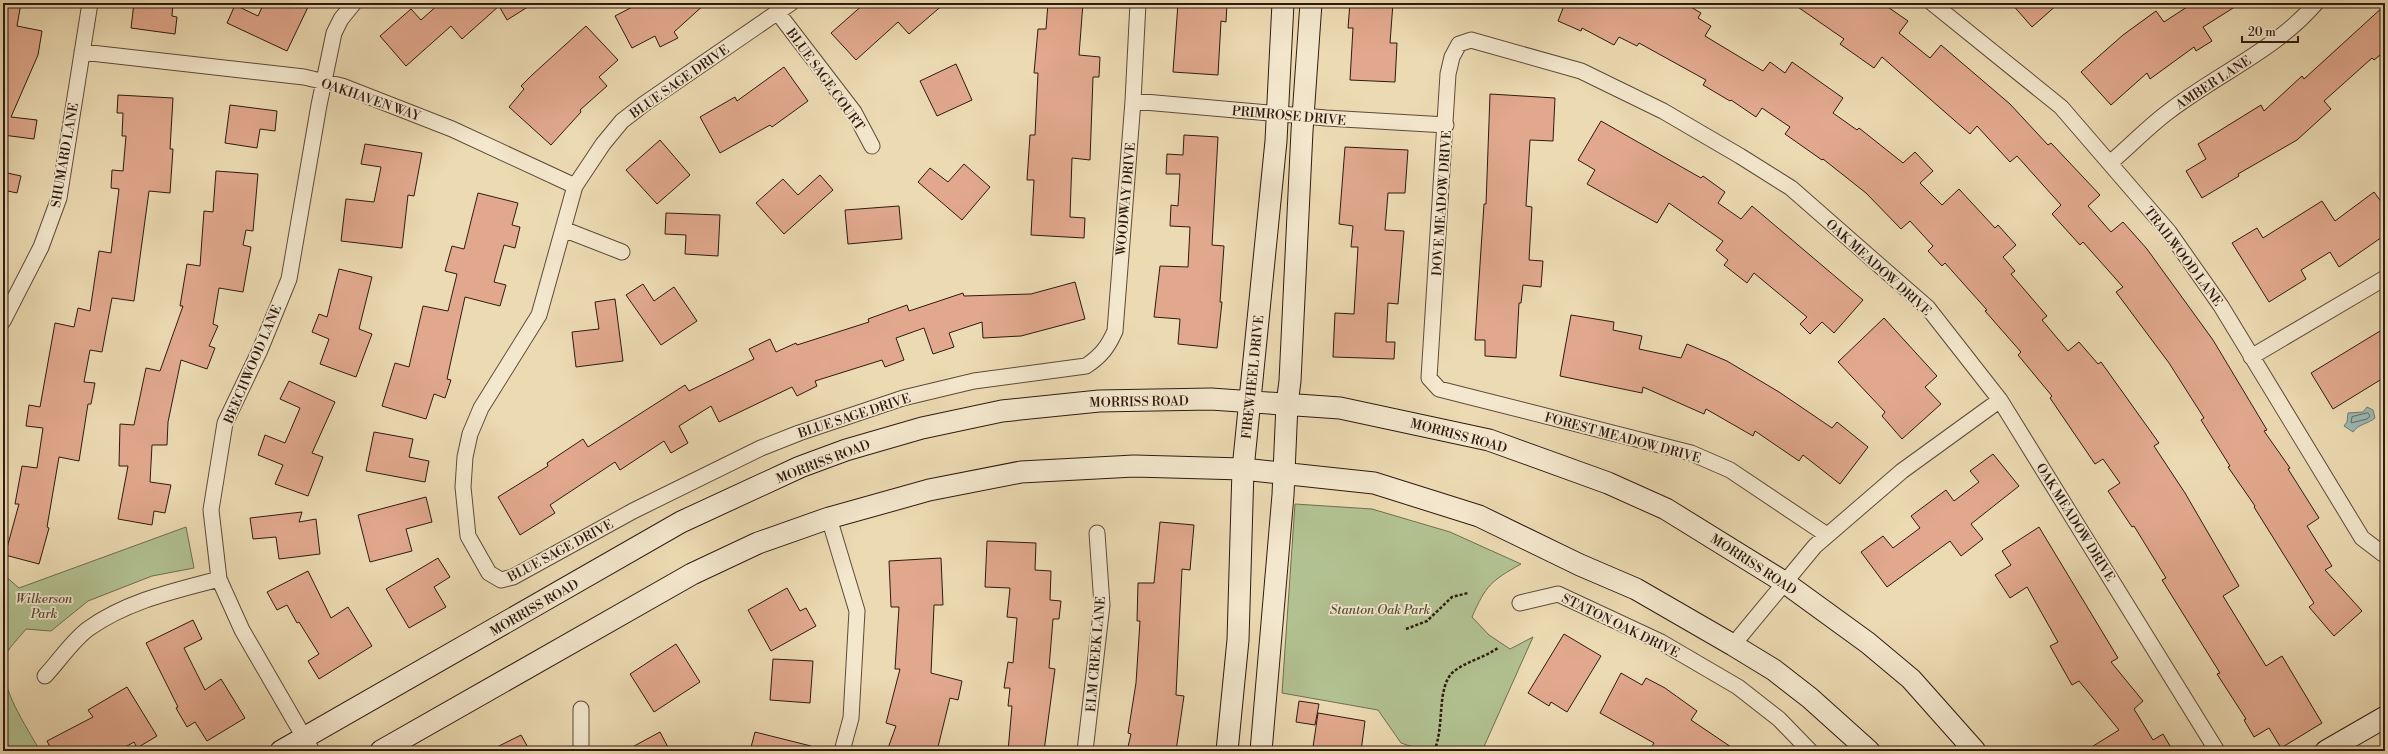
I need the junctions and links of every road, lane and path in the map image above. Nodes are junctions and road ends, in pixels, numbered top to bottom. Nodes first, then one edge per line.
1 (90, 3) edge
2 (354, 3) edge
3 (791, 3) edge
4 (1138, 3) edge
5 (1283, 3) edge
6 (1311, 3) edge
7 (1932, 3) edge
8 (2316, 3) edge
9 (778, 13) junction
10 (1472, 40) joint
11 (82, 52) junction
12 (324, 82) junction
13 (1133, 101) junction
14 (1277, 114) junction
15 (1303, 116) junction
16 (1446, 125) junction
17 (872, 146) dead end
18 (2111, 162) junction
19 (575, 186) junction
20 (563, 229) junction
21 (622, 252) dead end
22 (2385, 278) edge
23 (3, 321) edge
24 (2251, 357) junction
25 (1068, 368) joint
26 (1429, 378) joint
27 (2000, 400) junction
28 (1249, 402) junction
29 (1287, 404) junction
30 (1243, 469) junction
31 (1284, 473) junction
32 (829, 518) junction
33 (1097, 532) dead end
34 (1827, 535) junction
35 (2384, 553) edge
36 (219, 579) junction
37 (1784, 582) junction
38 (1468, 593) dead end
39 (1520, 603) dead end
40 (1406, 628) dead end
41 (1733, 645) junction
42 (1499, 647) dead end
43 (45, 676) dead end
44 (581, 709) dead end
45 (2385, 717) edge
46 (309, 744) edge
47 (281, 751) edge
48 (381, 751) edge
49 (581, 751) edge
50 (842, 751) edge
51 (1085, 751) edge
52 (1227, 751) edge
53 (1261, 751) edge
54 (1434, 751) edge
55 (1810, 751) edge
56 (1869, 751) edge
57 (1975, 751) edge
58 (2217, 751) edge
59 (2326, 751) edge

1 - 11 street, SHUMARD LANE
2 - 12 street, BEECHWOOD LANE
3 - 9 street, BLUE SAGE DRIVE
4 - 13 street, WOODWAY DRIVE
5 - 14 main road, FIREWHEEL DRIVE
6 - 15 main road
7 - 18 street, TRAILWOOD LANE
8 - 18 street, AMBER LANE
9 - 17 street, BLUE SAGE COURT
9 - 19 street, BLUE SAGE DRIVE
10 - 16 street, DOVE MEADOW DRIVE
10 - 27 street, OAK MEADOW DRIVE
11 - 12 street, OAKHAVEN WAY
11 - 23 street, SHUMARD LANE
12 - 19 street, OAKHAVEN WAY
12 - 36 street, BEECHWOOD LANE
13 - 14 street, PRIMROSE DRIVE
13 - 25 street, WOODWAY DRIVE
14 - 15 street, PRIMROSE DRIVE
14 - 28 main road, FIREWHEEL DRIVE
15 - 16 street, PRIMROSE DRIVE
15 - 29 main road
16 - 26 street, DOVE MEADOW DRIVE
18 - 24 street, TRAILWOOD LANE
19 - 20 street, BLUE SAGE DRIVE
20 - 21 street
20 - 25 street, BLUE SAGE DRIVE
22 - 24 street
24 - 35 street, TRAILWOOD LANE
26 - 34 street, FOREST MEADOW DRIVE
27 - 34 street
27 - 58 street, OAK MEADOW DRIVE
28 - 29 main road, MORRISS ROAD
28 - 30 main road, FIREWHEEL DRIVE
28 - 46 main road, MORRISS ROAD
29 - 31 main road
29 - 37 main road, MORRISS ROAD
30 - 31 main road
30 - 32 main road
30 - 52 main road, FIREWHEEL DRIVE
31 - 41 main road
31 - 53 main road
32 - 48 main road
32 - 50 street
33 - 51 street, ELM CREEK LANE
34 - 37 street
36 - 43 street
36 - 46 street, BEECHWOOD LANE
37 - 41 street
37 - 57 main road, MORRISS ROAD
38 - 40 path
39 - 55 street, STATON OAK DRIVE
41 - 56 main road
42 - 54 path
44 - 49 street
45 - 59 main road
46 - 47 main road, MORRISS ROAD

